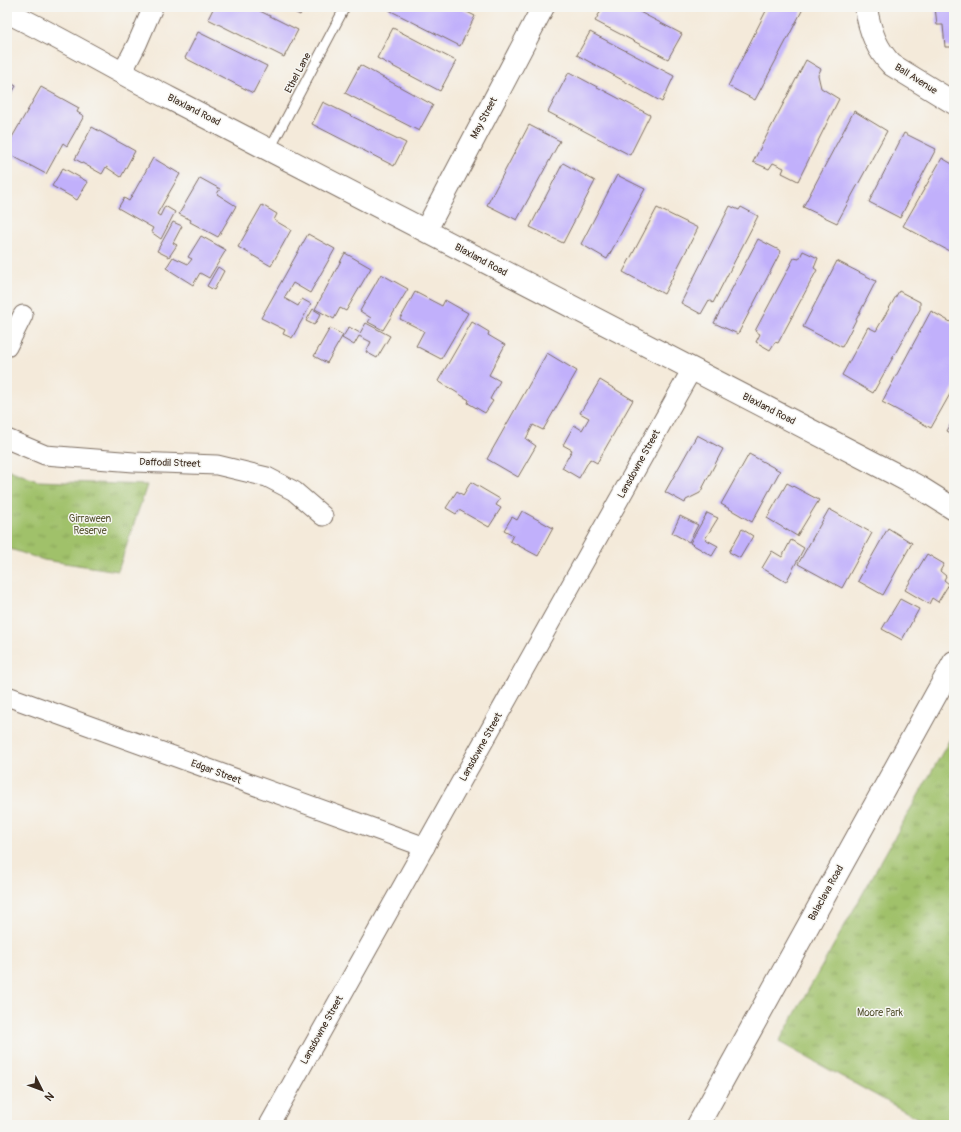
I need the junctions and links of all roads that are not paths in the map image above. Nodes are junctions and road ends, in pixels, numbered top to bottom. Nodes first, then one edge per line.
1 (153, 7) edge
2 (345, 7) edge
3 (543, 7) edge
4 (866, 7) edge
5 (7, 12) edge
6 (122, 73) junction
7 (954, 103) edge
8 (270, 149) junction
9 (426, 230) junction
10 (23, 315) dead end
11 (7, 347) edge
12 (692, 369) junction
13 (7, 439) edge
14 (954, 510) edge
15 (323, 516) dead end
16 (954, 663) edge
17 (7, 696) edge
18 (425, 847) junction
19 (269, 1125) edge
20 (698, 1125) edge

1 - 6 street
2 - 8 lane, Ethel Lane
3 - 9 main road, May Street
4 - 7 main road, Ball Avenue
5 - 6 main road, Blaxland Road
6 - 8 main road, Blaxland Road
8 - 9 main road, Blaxland Road
9 - 12 main road, Blaxland Road
10 - 11 street
12 - 14 main road, Blaxland Road
12 - 18 street, Lansdowne Street
13 - 15 street, Daffodil Street
16 - 20 main road, Balaclava Road
17 - 18 street, Edgar Street
18 - 19 street, Lansdowne Street

